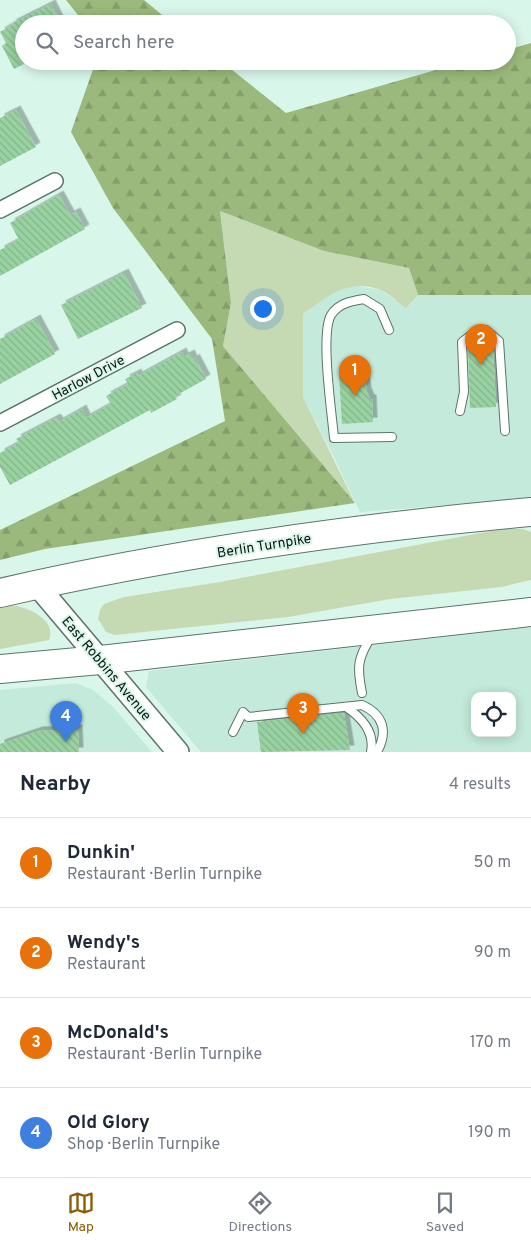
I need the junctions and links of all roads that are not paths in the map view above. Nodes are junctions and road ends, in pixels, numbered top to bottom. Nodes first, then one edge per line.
1 (55, 181) dead end
2 (0, 210) edge
3 (177, 330) dead end
4 (389, 330) dead end
5 (460, 411) dead end
6 (0, 423) edge
7 (505, 431) dead end
8 (392, 437) dead end
9 (530, 513) edge
10 (36, 584) junction
11 (0, 593) edge
12 (531, 594) edge
13 (518, 613) edge
14 (376, 629) junction
15 (100, 660) junction
16 (0, 669) edge
17 (362, 693) dead end
18 (345, 707) junction
19 (233, 732) dead end
20 (178, 752) edge
21 (371, 752) edge
22 (377, 752) edge

1 - 2 street
3 - 6 street, Harlow Drive
4 - 8 lane
5 - 7 lane
9 - 10 highway, Berlin Turnpike
10 - 11 highway, Berlin Turnpike
10 - 15 main road, East Robbins Avenue
12 - 13 highway
13 - 14 highway
14 - 15 highway
14 - 17 lane
15 - 16 highway
15 - 20 main road, East Robbins Avenue
18 - 19 lane
18 - 21 lane
18 - 22 lane

